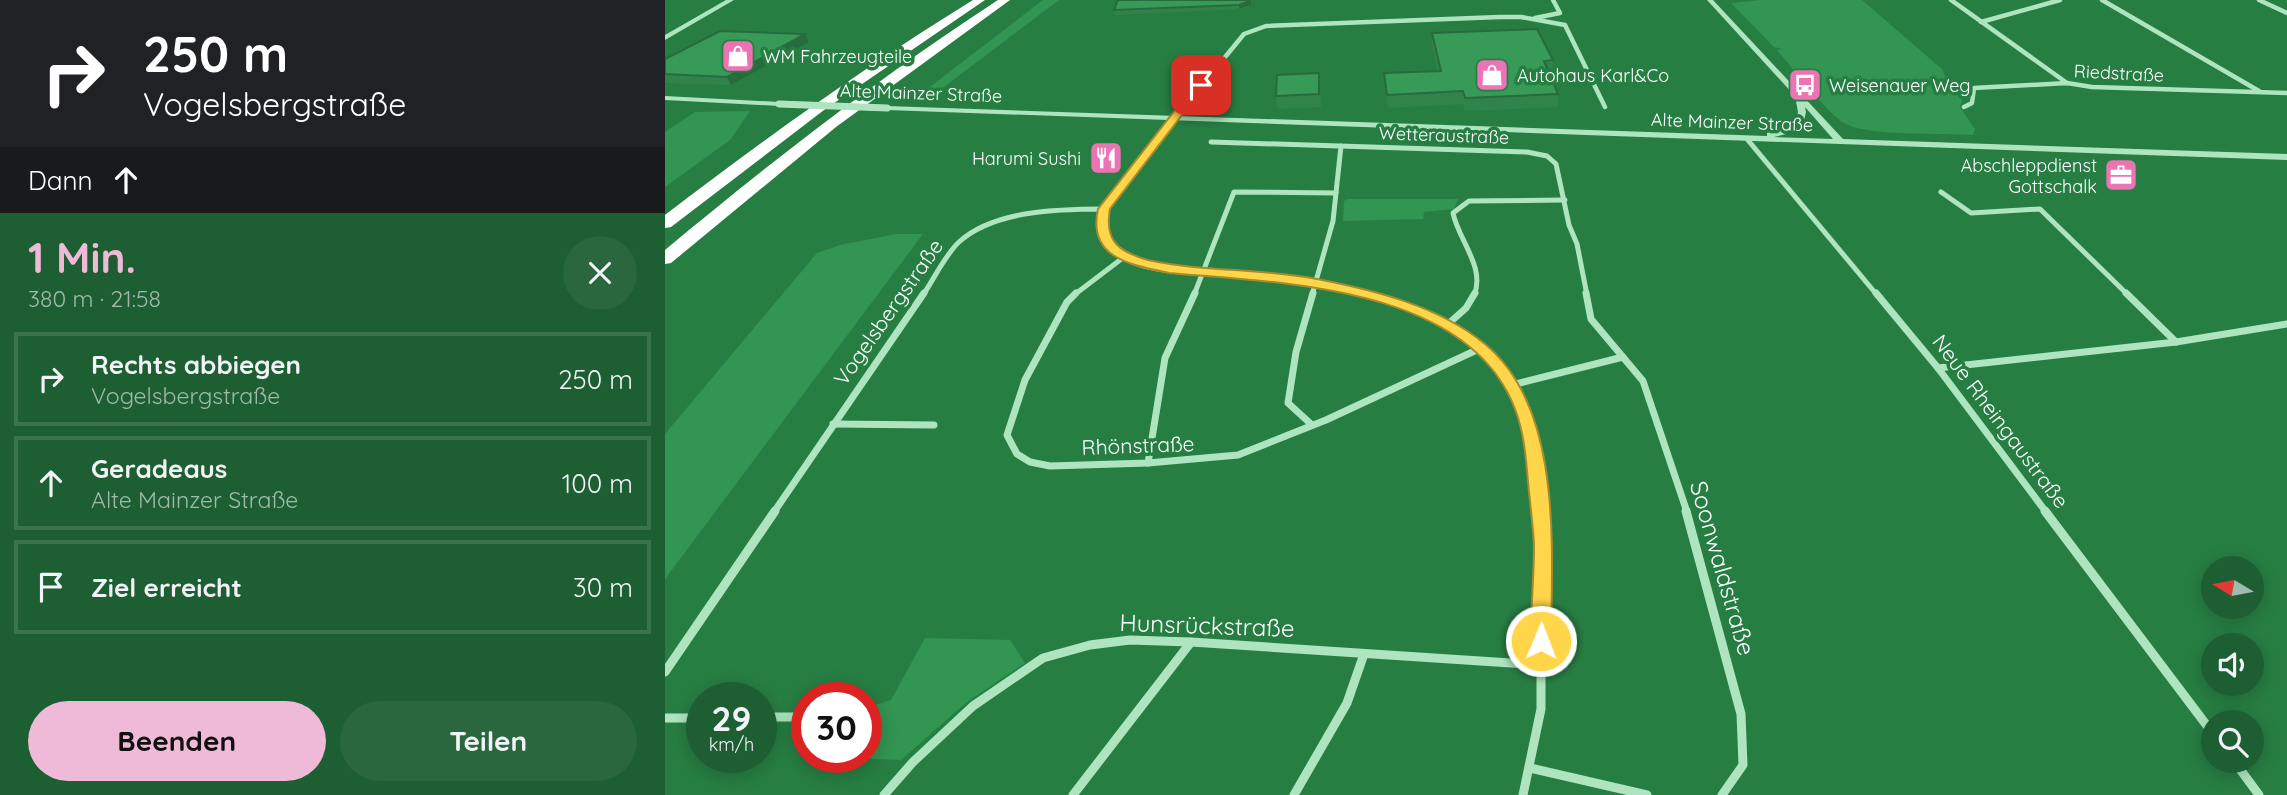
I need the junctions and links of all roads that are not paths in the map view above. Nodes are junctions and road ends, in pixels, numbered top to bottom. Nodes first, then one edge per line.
1 (731, 0) edge
2 (980, 0) edge
3 (1005, 0) edge
4 (1553, 0) edge
5 (1710, 0) edge
6 (1951, 0) edge
7 (2060, 0) edge
8 (2102, 0) edge
9 (2259, 0) edge
10 (2287, 13) edge
11 (1531, 19) junction
12 (1982, 22) junction
13 (665, 38) edge
14 (2067, 83) junction
15 (2261, 92) junction
16 (2287, 93) edge
17 (1798, 97) junction
18 (665, 98) edge
19 (1605, 107) dead end
20 (1964, 107) dead end
21 (1176, 116) junction
22 (1747, 139) junction
23 (1211, 142) dead end
24 (1841, 142) junction
25 (1341, 146) junction
26 (1547, 156) joint
27 (2287, 157) edge
28 (1336, 192) junction
29 (1941, 192) dead end
30 (1565, 200) junction
31 (1104, 209) junction
32 (665, 223) edge
33 (1124, 257) junction
34 (665, 259) edge
35 (1205, 272) junction
36 (1316, 283) junction
37 (2287, 324) edge
38 (1447, 325) junction
39 (2176, 342) junction
40 (1481, 348) junction
41 (1623, 357) junction
42 (1938, 368) junction
43 (1512, 385) junction
44 (833, 424) junction
45 (934, 425) dead end
46 (1312, 425) junction
47 (1148, 463) junction
48 (1191, 642) junction
49 (1364, 654) junction
50 (1540, 665) junction
51 (665, 672) edge
52 (665, 718) edge
53 (686, 718) edge
54 (2201, 718) edge
55 (1530, 768) junction
56 (2243, 773) edge
57 (884, 795) edge
58 (1073, 795) edge
59 (1294, 795) edge
60 (1523, 795) edge
61 (1647, 795) edge
62 (1722, 795) edge
63 (2259, 795) edge

1 - 13 street
2 - 32 highway
3 - 34 highway
4 - 11 street
5 - 17 street
6 - 12 street
7 - 12 street
8 - 15 street
9 - 10 street
11 - 19 street
11 - 21 street
12 - 14 street
14 - 15 street, Riedstraße
14 - 20 street, Riedstraße
15 - 16 street, Riedstraße
17 - 22 street
17 - 24 street
18 - 21 street, Alte Mainzer Straße, bridge
21 - 22 street, Alte Mainzer Straße
21 - 31 street
22 - 24 street, Alte Mainzer Straße
22 - 42 street, Neue Rheingaustraße
23 - 25 street, Wetteraustraße
24 - 27 street, Alte Mainzer Straße
25 - 26 street, Wetteraustraße
25 - 28 street
26 - 30 street, Soonwaldstraße
28 - 35 street
28 - 36 street
29 - 39 street
30 - 38 street
30 - 41 street, Soonwaldstraße
31 - 33 street
31 - 44 street, Vogelsbergstraße
33 - 35 street
33 - 47 street, Rhönstraße
35 - 36 street
35 - 47 street
36 - 38 street
36 - 46 street
37 - 39 street
38 - 40 street
39 - 42 street
40 - 43 street
40 - 46 street, Rhönstraße
41 - 43 street
41 - 62 street, Soonwaldstraße
42 - 54 street, Neue Rheingaustraße
43 - 50 street
44 - 45 street
44 - 51 street, Vogelsbergstraße
46 - 47 street, Rhönstraße
48 - 49 street, Hunsrückstraße
48 - 57 street, Hunsrückstraße
48 - 58 street
49 - 50 street, Hunsrückstraße
49 - 59 street
50 - 55 street
52 - 53 street
55 - 60 street
55 - 61 street
56 - 63 street

